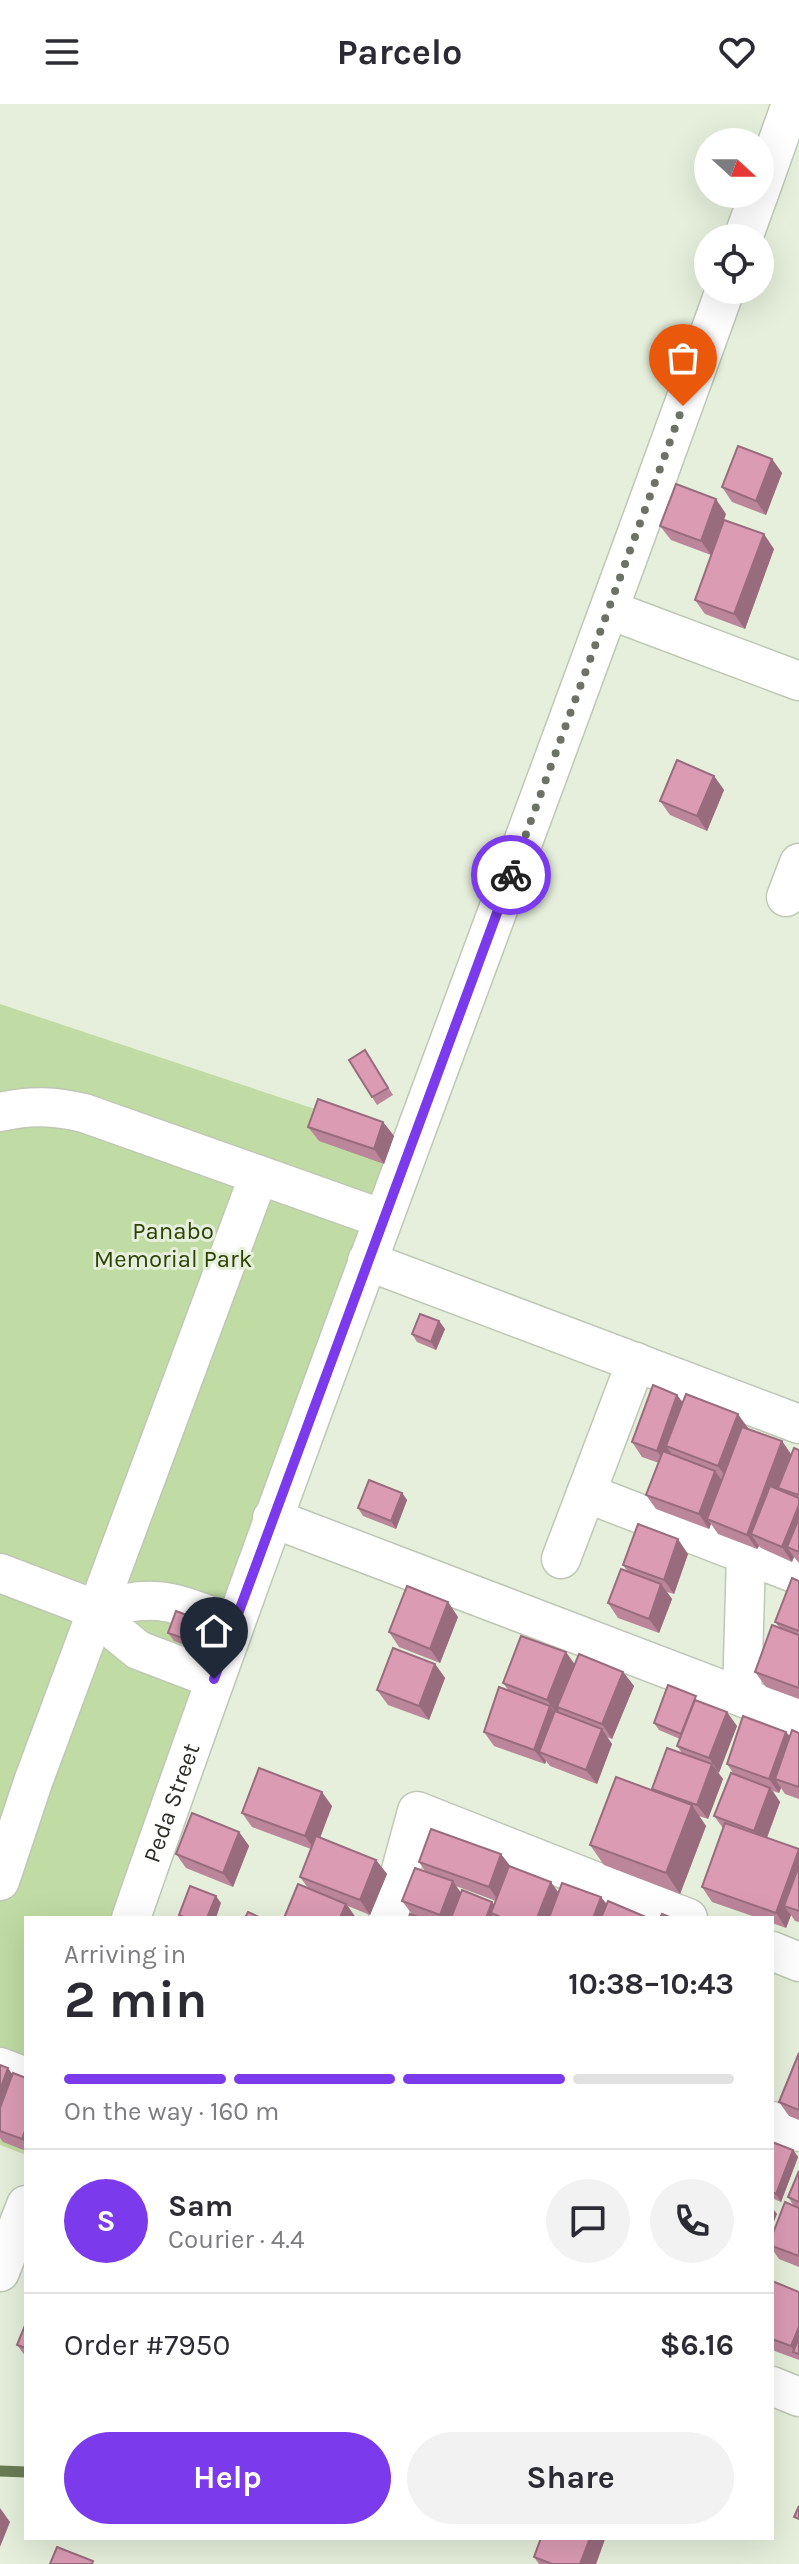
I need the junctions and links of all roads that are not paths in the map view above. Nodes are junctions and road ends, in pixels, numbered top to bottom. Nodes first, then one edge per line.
1 (791, 104) edge
2 (774, 153) edge
3 (720, 304) edge
4 (610, 610) junction
5 (799, 681) edge
6 (0, 1112) edge
7 (259, 1175) junction
8 (383, 1219) junction
9 (367, 1261) junction
10 (636, 1362) junction
11 (799, 1424) edge
12 (586, 1493) junction
13 (272, 1518) junction
14 (746, 1555) junction
15 (561, 1559) dead end
16 (0, 1573) edge
17 (799, 1575) edge
18 (97, 1610) junction
19 (234, 1624) junction
20 (214, 1679) junction
21 (742, 1697) junction
22 (799, 1719) edge
23 (0, 1881) edge
24 (132, 1916) edge
25 (389, 1916) edge
26 (683, 1916) edge
27 (774, 1952) edge
28 (799, 1962) edge
29 (0, 2067) edge
30 (24, 2076) edge
31 (774, 2122) edge
32 (799, 2132) edge
33 (24, 2210) edge
34 (0, 2272) edge
35 (774, 2387) edge
36 (799, 2397) edge

1 - 2 street
3 - 4 street, Peda Street
4 - 5 street
4 - 8 street, Peda Street
6 - 7 street
7 - 8 street
7 - 18 street
8 - 9 street, Peda Street
9 - 10 street
9 - 13 street, Peda Street
10 - 11 street
10 - 12 street
12 - 14 street
12 - 15 street
13 - 19 street, Peda Street
13 - 21 street
14 - 17 street
14 - 21 street
16 - 18 street
18 - 19 street
18 - 20 street
18 - 23 street
19 - 20 street, Peda Street
20 - 24 street, Peda Street
21 - 22 street
25 - 26 street
27 - 28 street
29 - 30 street
31 - 32 street
33 - 34 street
35 - 36 street

